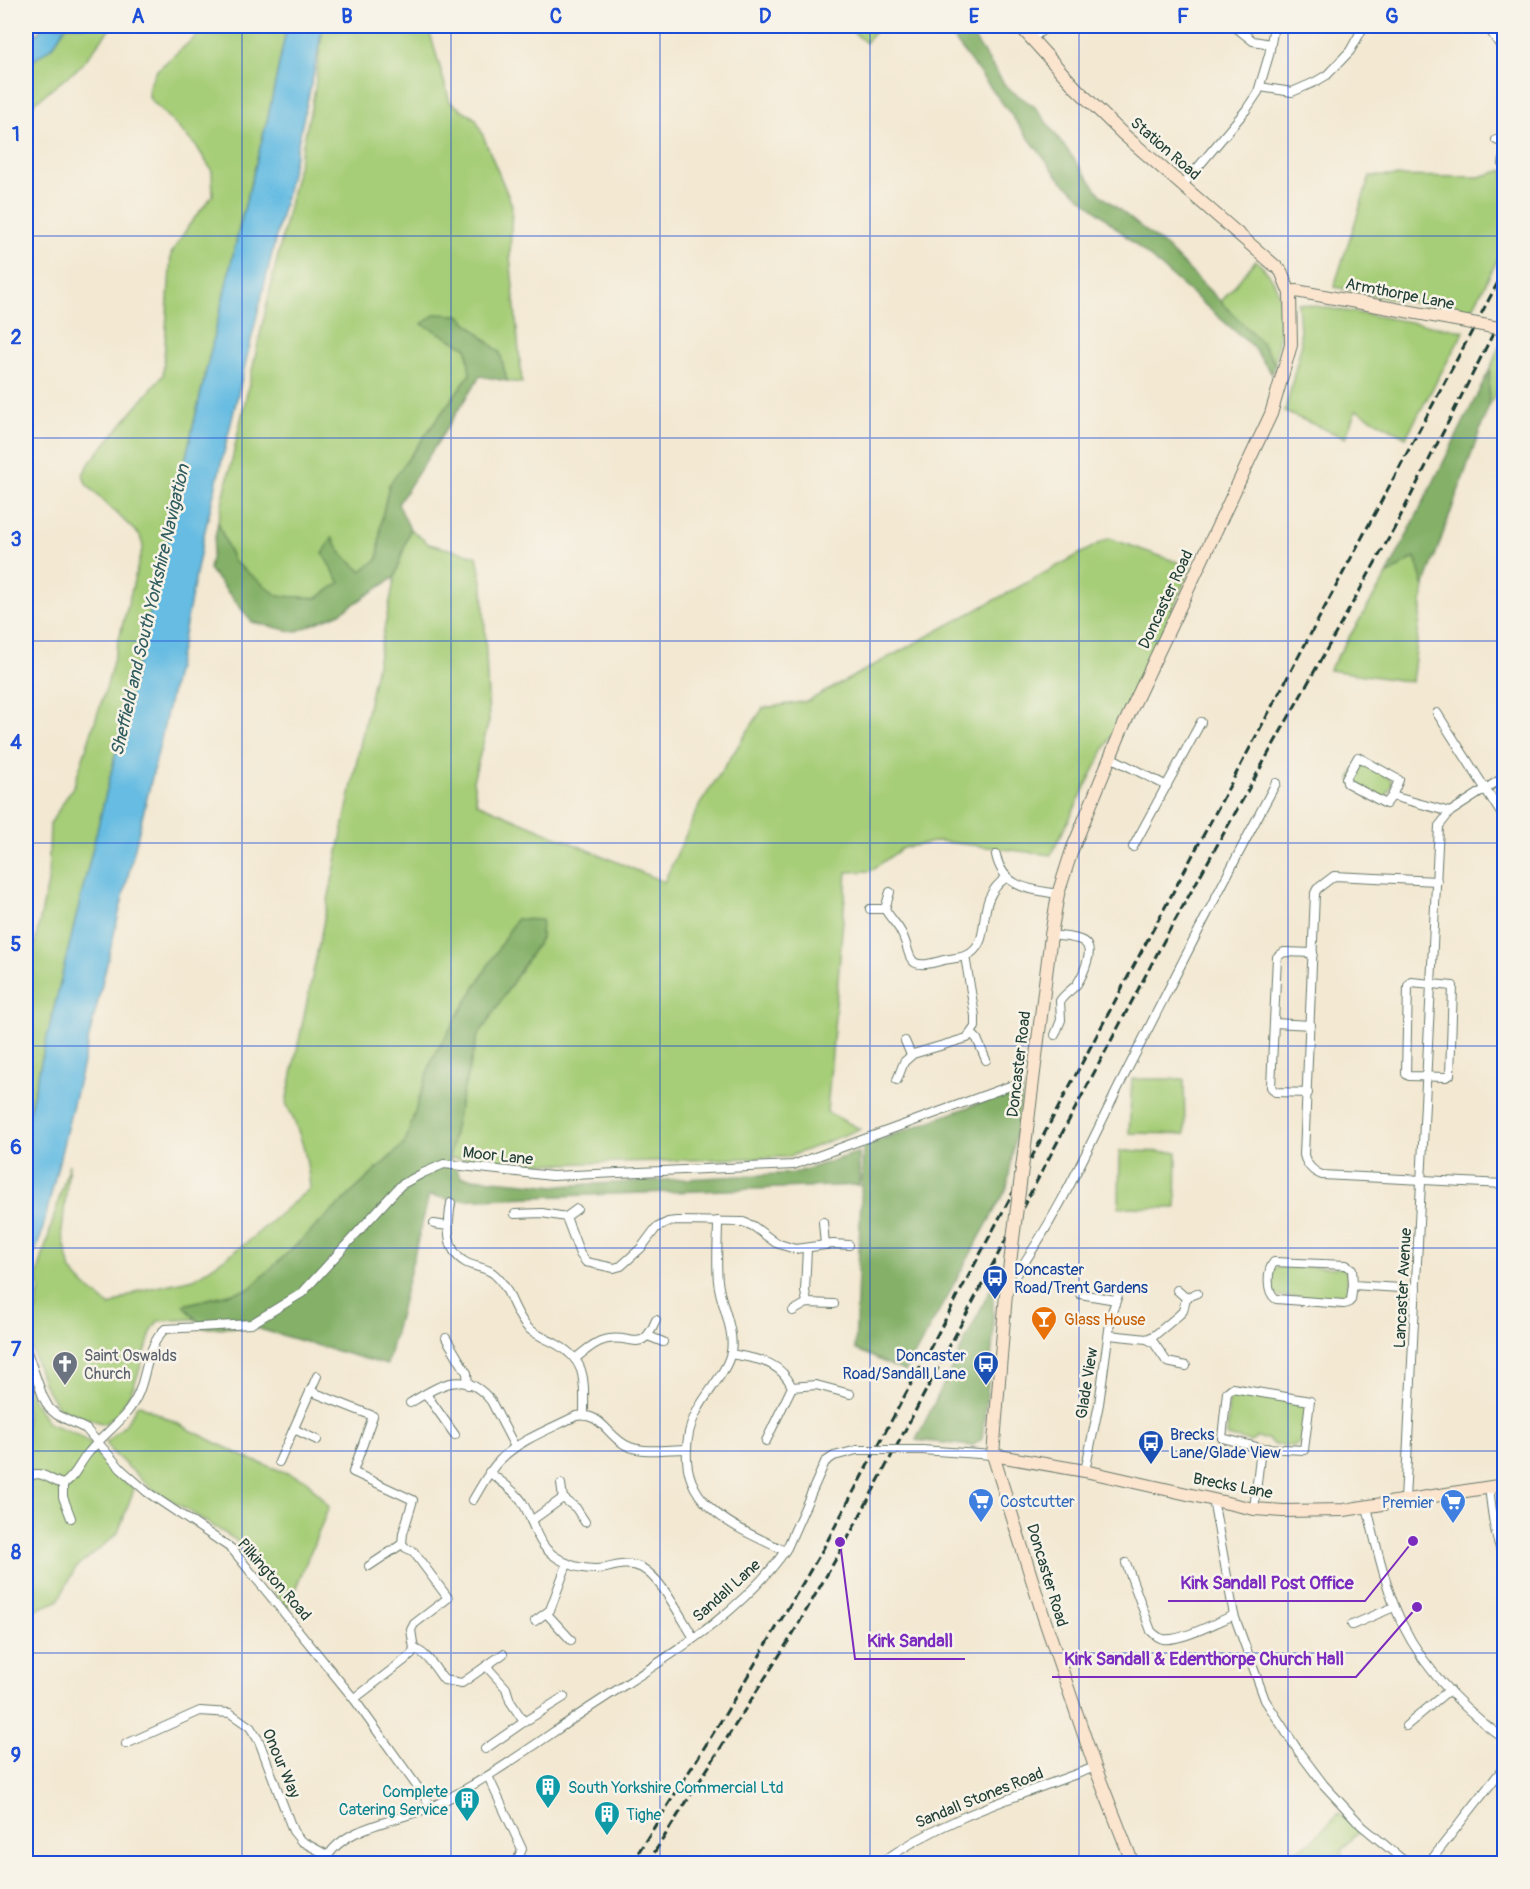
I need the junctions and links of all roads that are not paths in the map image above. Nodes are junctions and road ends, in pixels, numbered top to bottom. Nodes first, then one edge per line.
1 (1020, 26) edge
2 (1048, 26) edge
3 (1234, 26) edge
4 (1274, 26) edge
5 (1364, 26) edge
6 (1487, 26) edge
7 (1031, 39) junction
8 (1271, 44) junction
9 (1504, 51) edge
10 (1260, 87) junction
11 (1183, 185) junction
12 (1290, 292) junction
13 (1504, 329) edge
14 (1437, 713) dead end
15 (1201, 722) dead end
16 (1110, 758) junction
17 (1504, 777) edge
18 (1276, 783) dead end
19 (1167, 786) junction
20 (1486, 789) junction
21 (1392, 796) junction
22 (1450, 812) junction
23 (1504, 818) edge
24 (1133, 847) dead end
25 (996, 855) dead end
26 (1007, 877) junction
27 (1437, 881) junction
28 (890, 891) dead end
29 (1058, 894) junction
30 (870, 909) dead end
31 (885, 909) junction
32 (1051, 935) junction
33 (1313, 953) junction
34 (965, 956) junction
35 (1431, 984) junction
36 (1274, 1023) junction
37 (1311, 1024) junction
38 (972, 1034) junction
39 (1055, 1035) dead end
40 (905, 1041) dead end
41 (911, 1055) junction
42 (986, 1060) dead end
43 (1426, 1077) junction
44 (897, 1080) dead end
45 (1010, 1086) dead end
46 (1308, 1093) junction
47 (1422, 1180) junction
48 (1504, 1184) edge
49 (451, 1203) dead end
50 (577, 1209) dead end
51 (514, 1214) dead end
52 (566, 1217) junction
53 (718, 1221) junction
54 (823, 1222) dead end
55 (434, 1224) dead end
56 (448, 1226) junction
57 (825, 1245) junction
58 (849, 1245) dead end
59 (807, 1248) junction
60 (1353, 1285) junction
61 (1416, 1289) junction
62 (1177, 1290) dead end
63 (1006, 1291) junction
64 (1197, 1293) dead end
65 (1080, 1294) dead end
66 (1186, 1298) junction
67 (807, 1303) junction
68 (834, 1304) dead end
69 (793, 1311) dead end
70 (656, 1320) dead end
71 (1109, 1335) junction
72 (648, 1336) junction
73 (446, 1338) dead end
74 (1147, 1339) junction
75 (663, 1342) dead end
76 (26, 1349) edge
77 (731, 1354) junction
78 (576, 1358) junction
79 (1186, 1366) dead end
80 (317, 1376) dead end
81 (468, 1385) junction
82 (792, 1387) junction
83 (310, 1391) junction
84 (426, 1394) junction
85 (850, 1394) dead end
86 (410, 1403) dead end
87 (584, 1414) junction
88 (294, 1428) junction
89 (456, 1435) dead end
90 (317, 1440) dead end
91 (766, 1441) dead end
92 (98, 1443) junction
93 (515, 1447) junction
94 (1261, 1448) junction
95 (686, 1449) junction
96 (993, 1455) junction
97 (279, 1462) dead end
98 (489, 1472) junction
99 (1085, 1472) junction
100 (26, 1478) edge
101 (63, 1484) junction
102 (561, 1484) dead end
103 (1504, 1485) edge
104 (1489, 1487) junction
105 (563, 1498) junction
106 (1213, 1499) junction
107 (473, 1500) dead end
108 (1405, 1500) junction
109 (1367, 1507) junction
110 (1254, 1509) junction
111 (71, 1518) dead end
112 (531, 1521) junction
113 (585, 1522) dead end
114 (402, 1544) junction
115 (785, 1551) junction
116 (1504, 1558) edge
117 (1126, 1563) dead end
118 (567, 1564) junction
119 (369, 1566) dead end
120 (1394, 1607) junction
121 (547, 1614) junction
122 (1234, 1615) junction
123 (535, 1622) dead end
124 (1352, 1625) dead end
125 (694, 1638) junction
126 (571, 1640) dead end
127 (414, 1649) junction
128 (503, 1653) dead end
129 (486, 1666) junction
130 (1449, 1690) junction
131 (564, 1697) dead end
132 (354, 1699) junction
133 (524, 1722) junction
134 (1406, 1726) dead end
135 (1504, 1739) edge
136 (126, 1744) dead end
137 (485, 1749) dead end
138 (1095, 1767) junction
139 (1504, 1767) edge
140 (488, 1776) junction
141 (432, 1807) junction
142 (325, 1859) edge
143 (516, 1863) edge
144 (879, 1863) edge
145 (1133, 1863) edge
146 (1408, 1863) edge
147 (1428, 1863) edge

1 - 7 street, Station Road
2 - 7 street
3 - 8 street
4 - 8 street
5 - 10 street
6 - 9 street
7 - 11 street, Station Road
8 - 10 street
10 - 11 street
11 - 12 street, Station Road
12 - 13 street, Armthorpe Lane, bridge
12 - 16 street, Doncaster Road
14 - 20 street
15 - 19 street
16 - 19 street
16 - 29 street, Doncaster Road
17 - 20 street
18 - 63 street
19 - 24 street
20 - 22 street
20 - 23 street
21 - 21 street
21 - 22 street
22 - 27 street, Lancaster Avenue
25 - 26 street
26 - 29 street
26 - 34 street
27 - 33 street
27 - 35 street, Lancaster Avenue
28 - 31 street
29 - 32 street, Doncaster Road
30 - 31 street
31 - 34 street
32 - 39 street
32 - 63 street, Doncaster Road, bridge
33 - 36 street
33 - 37 street
34 - 38 street
35 - 43 street, Lancaster Avenue
35 - 43 street
35 - 43 street
36 - 37 street
36 - 46 street
37 - 46 street
38 - 41 street
38 - 42 street
40 - 41 street
41 - 44 street
43 - 47 street, Lancaster Avenue
45 - 92 street, Moor Lane
46 - 47 street
47 - 48 street
47 - 61 street, Lancaster Avenue
49 - 56 street
50 - 52 street
51 - 52 street
52 - 53 street
53 - 59 street
53 - 77 street
54 - 57 street
55 - 56 street
56 - 78 street
57 - 58 street
57 - 59 street
59 - 67 street
60 - 60 street
60 - 61 street
61 - 108 street, Lancaster Avenue
62 - 66 street
63 - 96 street, Doncaster Road
64 - 66 street
65 - 71 street, Glade View
66 - 74 street
67 - 68 street
67 - 69 street
70 - 72 street
71 - 74 street
71 - 99 street, Glade View
72 - 75 street
72 - 78 street
73 - 81 street
74 - 79 street
76 - 92 street, Pilkington Road
77 - 82 street
77 - 95 street
78 - 87 street
80 - 83 street
81 - 84 street
81 - 93 street
82 - 85 street
82 - 91 street
83 - 88 street
83 - 114 street
84 - 86 street
84 - 89 street
87 - 93 street
87 - 95 street
88 - 90 street
88 - 97 street
92 - 101 street, Moor Lane
92 - 132 street, Pilkington Road
93 - 98 street
94 - 94 street
94 - 110 street
95 - 115 street
96 - 99 street, Brecks Lane
96 - 115 street, Sandall Lane, bridge
96 - 138 street, Doncaster Road
98 - 107 street
98 - 112 street
99 - 106 street, Brecks Lane
100 - 101 street
101 - 111 street
102 - 105 street
103 - 104 street, Brecks Lane
104 - 108 street, Brecks Lane
104 - 116 street
105 - 112 street
105 - 113 street
106 - 110 street, Brecks Lane
106 - 122 street
108 - 109 street, Brecks Lane
109 - 110 street, Brecks Lane
109 - 120 street
112 - 118 street
114 - 119 street
114 - 127 street
115 - 125 street, Sandall Lane
117 - 122 street
118 - 121 street
118 - 125 street
120 - 124 street
120 - 130 street
121 - 123 street
121 - 126 street
122 - 146 street
125 - 140 street, Sandall Lane
127 - 129 street
127 - 132 street
128 - 129 street
129 - 133 street
130 - 134 street
130 - 135 street
131 - 133 street
132 - 141 street, Pilkington Road
133 - 137 street
136 - 142 street, Onour Way
138 - 144 street, Sandall Stones Road
138 - 145 street, Doncaster Road
139 - 147 street
140 - 141 street, Sandall Lane
140 - 143 street
141 - 142 street, Sandall Lane

